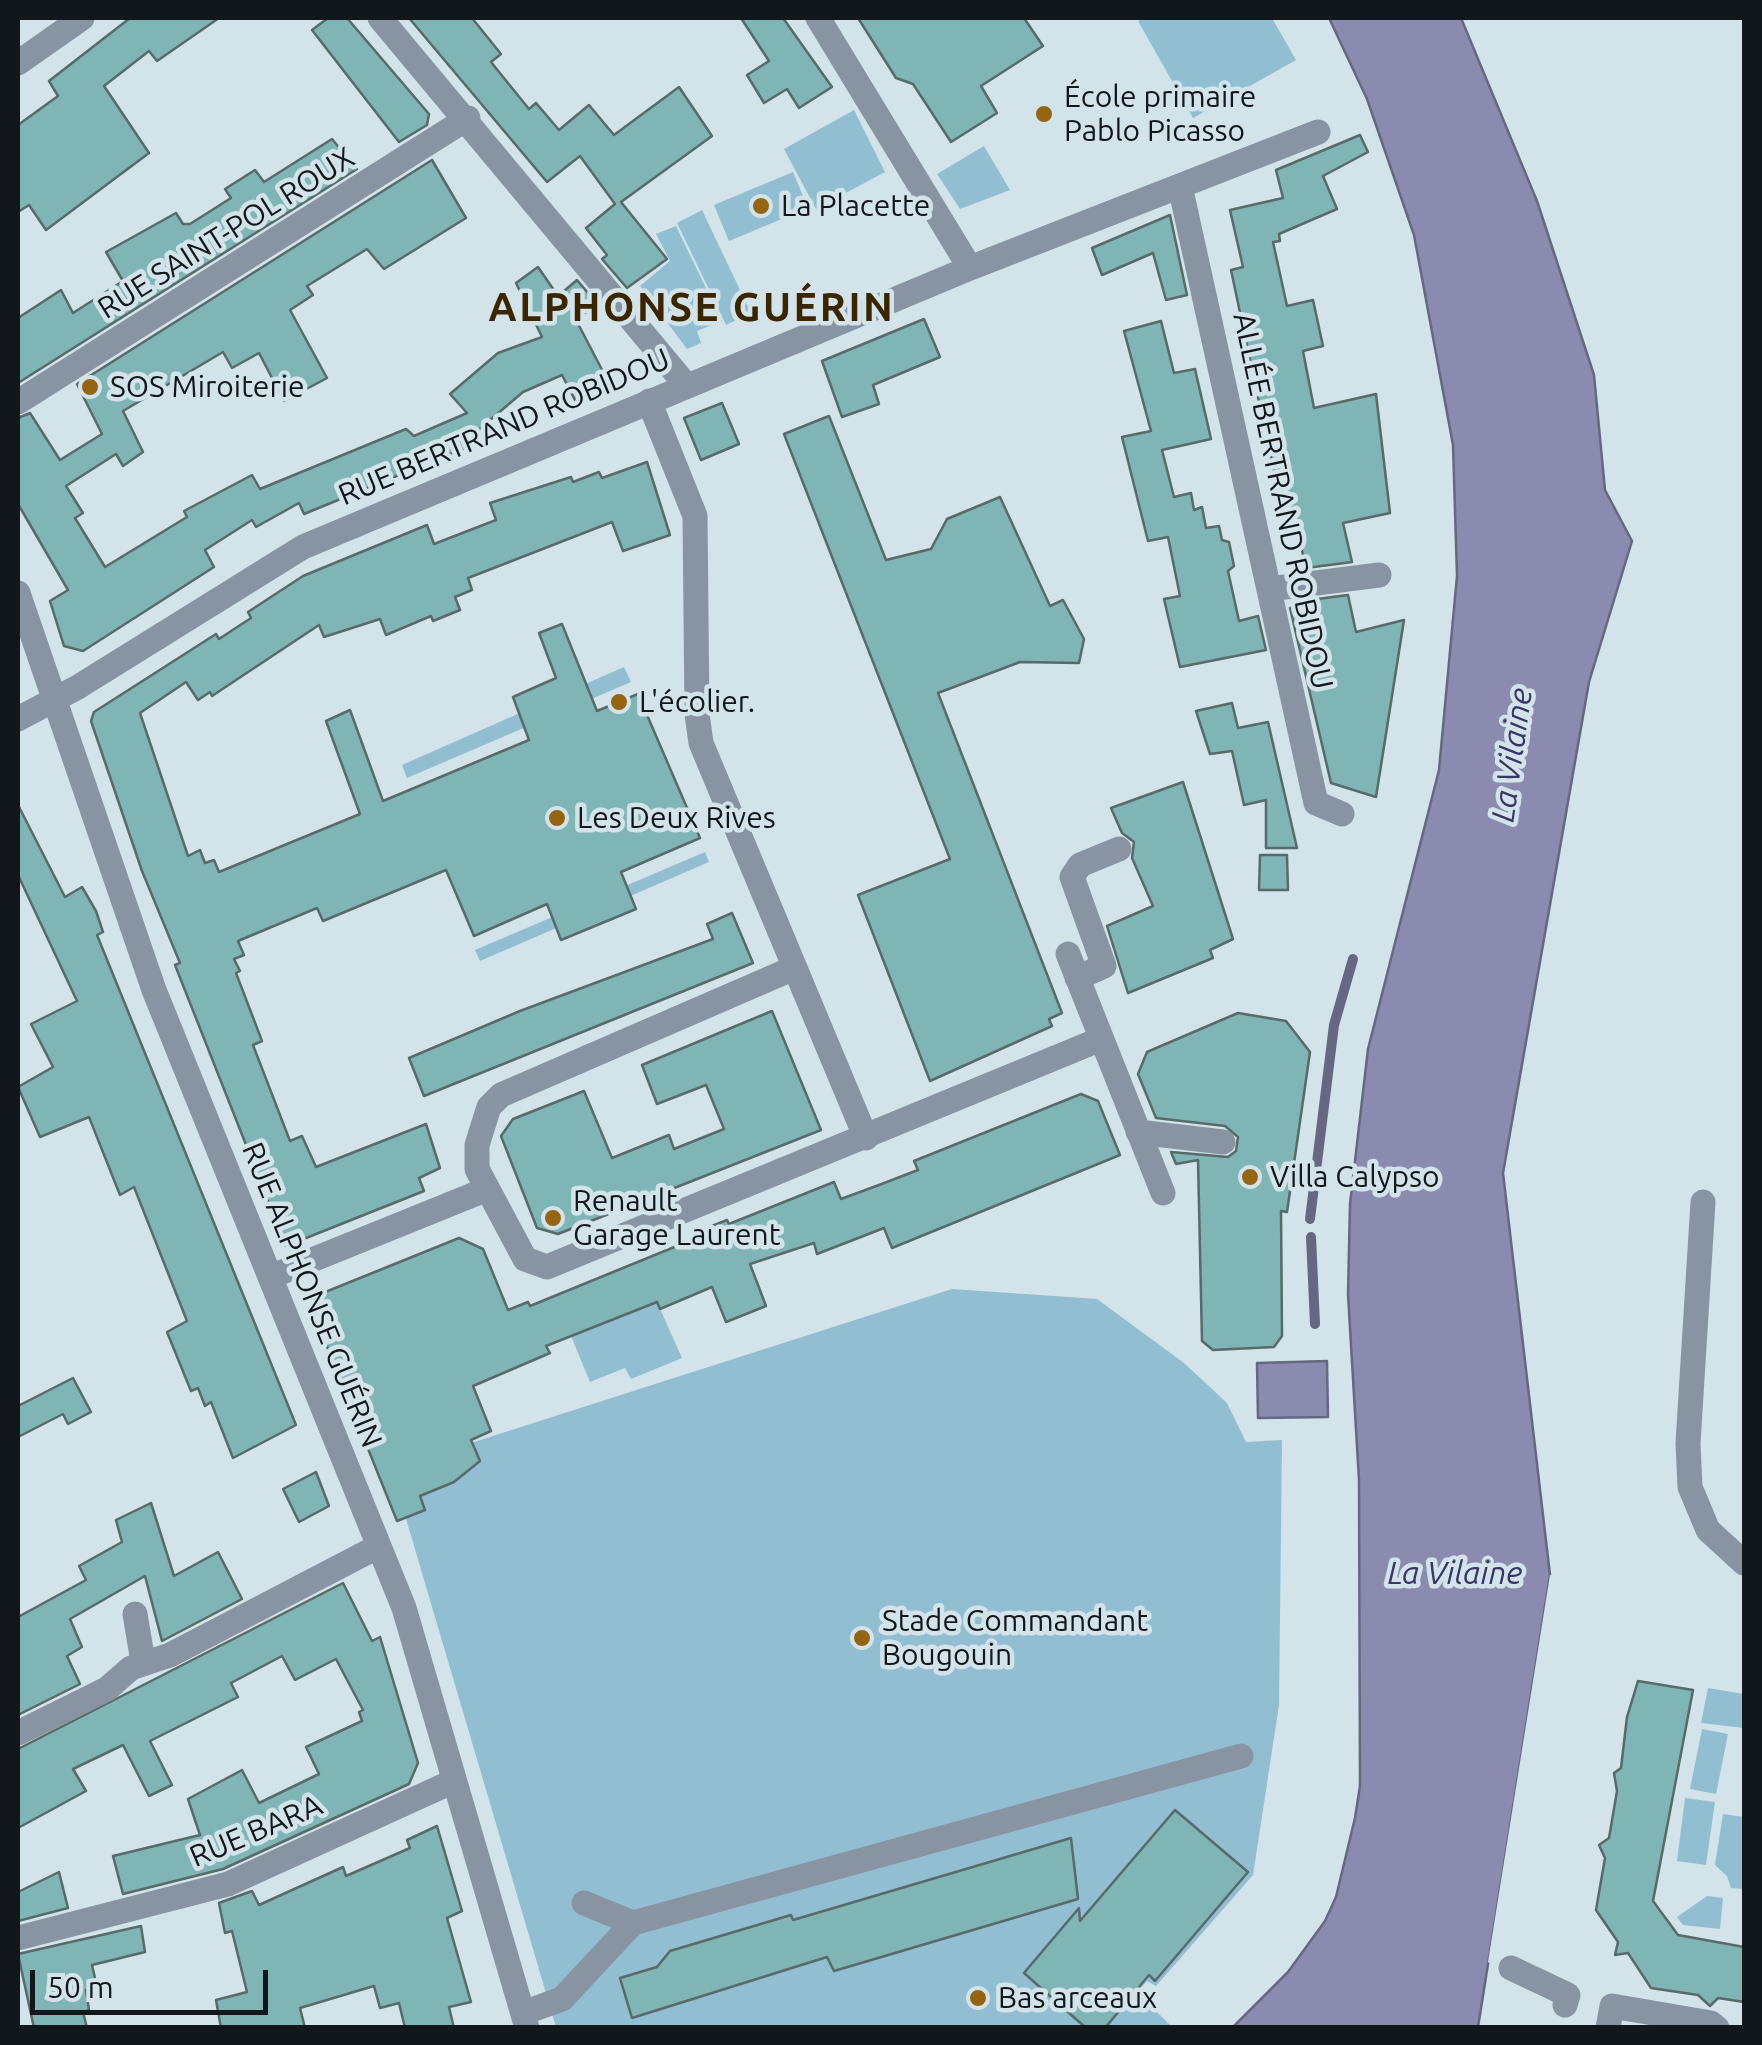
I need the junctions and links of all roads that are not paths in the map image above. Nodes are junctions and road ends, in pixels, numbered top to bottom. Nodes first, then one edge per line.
1 (82, 18) edge
2 (380, 18) edge
3 (818, 18) edge
4 (18, 63) edge
5 (468, 118) junction
6 (1318, 132) dead end
7 (1180, 186) junction
8 (970, 268) junction
9 (686, 385) junction
10 (649, 400) junction
11 (18, 402) edge
12 (1379, 575) dead end
13 (1269, 590) junction
14 (18, 592) edge
15 (54, 700) junction
16 (18, 720) edge
17 (1342, 814) dead end
18 (1119, 850) dead end
19 (794, 968) junction
20 (1101, 1040) junction
21 (1138, 1132) junction
22 (866, 1138) junction
23 (1223, 1142) dead end
24 (484, 1190) junction
25 (1162, 1194) dead end
26 (1702, 1202) dead end
27 (270, 1277) junction
28 (379, 1546) junction
29 (1744, 1563) edge
30 (135, 1614) dead end
31 (144, 1662) junction
32 (18, 1733) edge
33 (1241, 1756) dead end
34 (454, 1781) junction
35 (584, 1903) dead end
36 (633, 1922) junction
37 (18, 1938) edge
38 (1511, 1968) dead end
39 (1565, 2005) dead end
40 (525, 2020) edge
41 (1608, 2028) edge
42 (1717, 2028) edge

1 - 4 street
2 - 5 street
3 - 8 street
5 - 9 street
5 - 11 street, RUE SAINT-POL ROUX
6 - 7 street, RUE BERTRAND ROBIDOU
7 - 8 street, RUE BERTRAND ROBIDOU
7 - 13 street, ALLÉE BERTRAND ROBIDOU
8 - 9 street, RUE BERTRAND ROBIDOU
9 - 10 street, RUE BERTRAND ROBIDOU
10 - 15 street, RUE BERTRAND ROBIDOU
10 - 19 street
12 - 13 street
13 - 17 street, ALLÉE BERTRAND ROBIDOU
14 - 15 street, RUE ALPHONSE GUÉRIN
15 - 16 street, RUE BERTRAND ROBIDOU
15 - 27 street, RUE ALPHONSE GUÉRIN
18 - 20 street
19 - 22 street
19 - 24 street
20 - 21 street
20 - 22 street
21 - 23 street
21 - 25 street
22 - 24 street
24 - 27 street
26 - 29 street
27 - 28 street, RUE ALPHONSE GUÉRIN
28 - 31 street
28 - 34 street, RUE ALPHONSE GUÉRIN
30 - 31 street
31 - 32 street
33 - 36 street
34 - 37 street, RUE BARA
34 - 40 street, RUE ALPHONSE GUÉRIN
35 - 36 street
36 - 40 street
38 - 39 street
41 - 42 street

